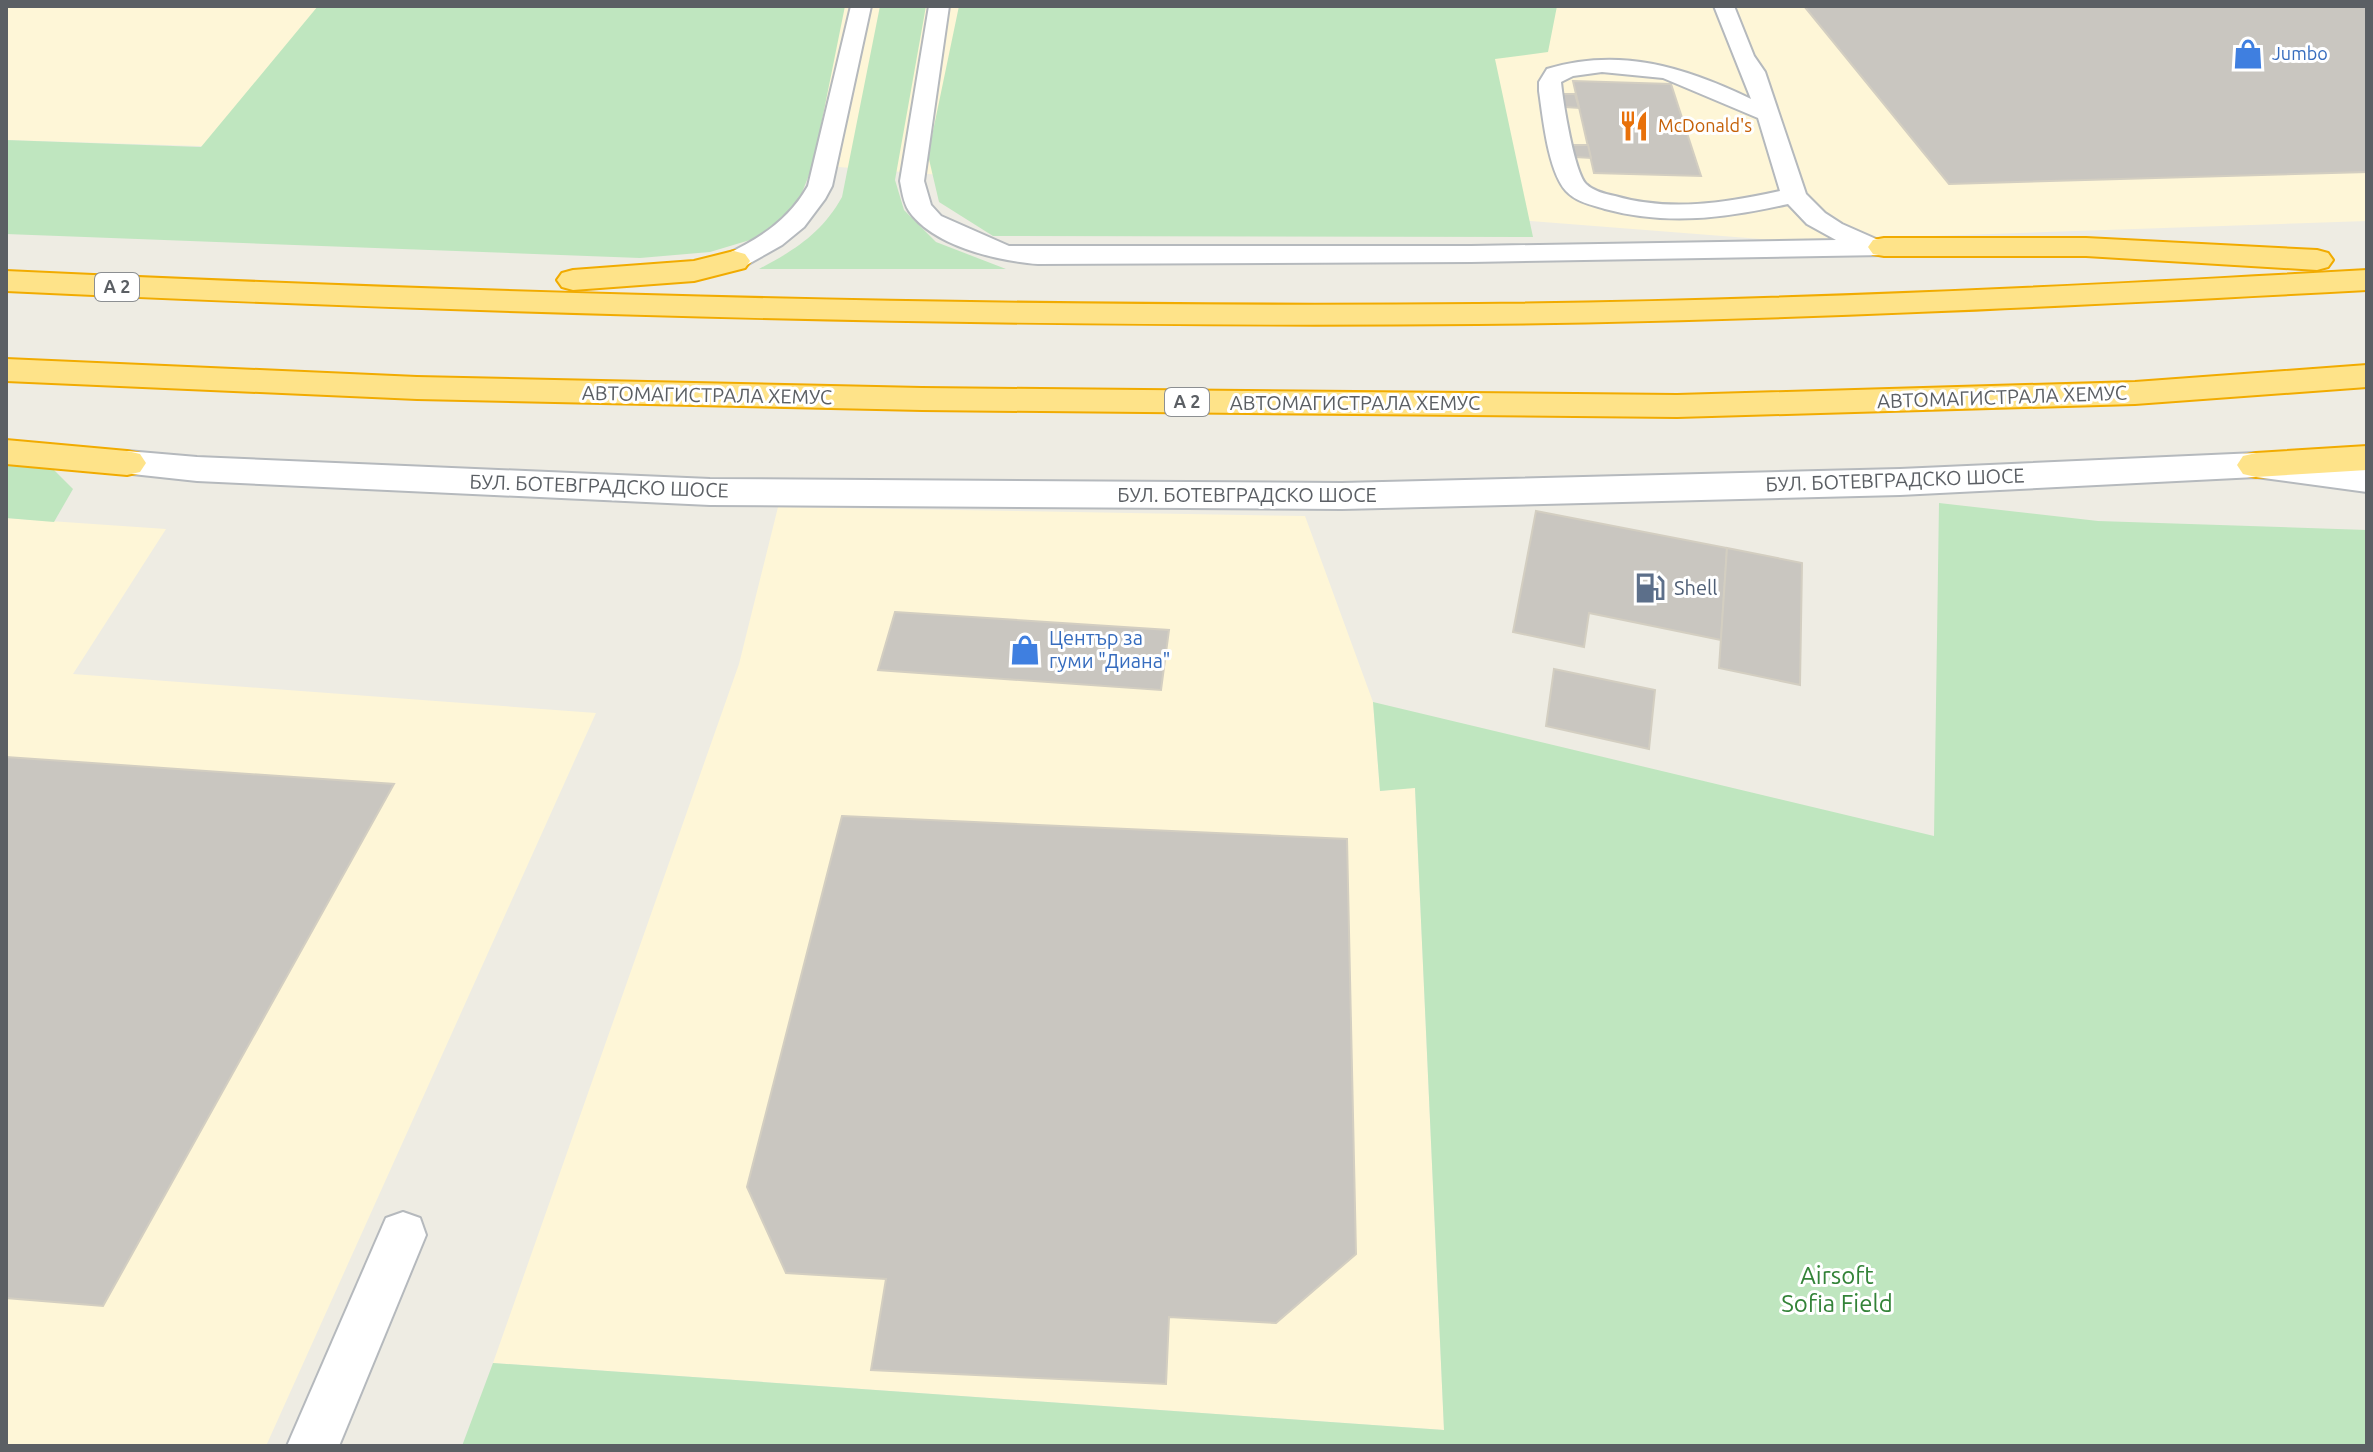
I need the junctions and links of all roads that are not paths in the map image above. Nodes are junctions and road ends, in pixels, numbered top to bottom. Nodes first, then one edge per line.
1 (861, 6) edge
2 (939, 6) edge
3 (1724, 6) edge
4 (1728, 63) junction
5 (1683, 77) junction
6 (1769, 115) junction
7 (1794, 195) junction
8 (1884, 247) junction
9 (734, 261) joint
10 (2367, 262) edge
11 (2367, 280) edge
12 (6, 281) edge
13 (227, 292) junction
14 (6, 370) edge
15 (2367, 376) edge
16 (6, 452) edge
17 (2367, 458) edge
18 (127, 463) joint
19 (2256, 465) junction
20 (2367, 479) edge
21 (403, 1235) dead end
22 (313, 1446) edge

1 - 9 lane
2 - 8 lane
3 - 4 lane
4 - 5 lane
4 - 6 lane
5 - 6 lane
5 - 7 lane
6 - 7 lane
7 - 8 lane
8 - 10 highway
9 - 13 highway
11 - 13 highway, A 2
12 - 13 highway, A 2
14 - 15 highway, АВТОМАГИСТРАЛА ХЕМУС / A 2
16 - 18 highway
17 - 19 highway
18 - 19 street, БУЛ. БОТЕВГРАДСКО ШОСЕ
19 - 20 street, БУЛ. БОТЕВГРАДСКО ШОСЕ
21 - 22 lane

